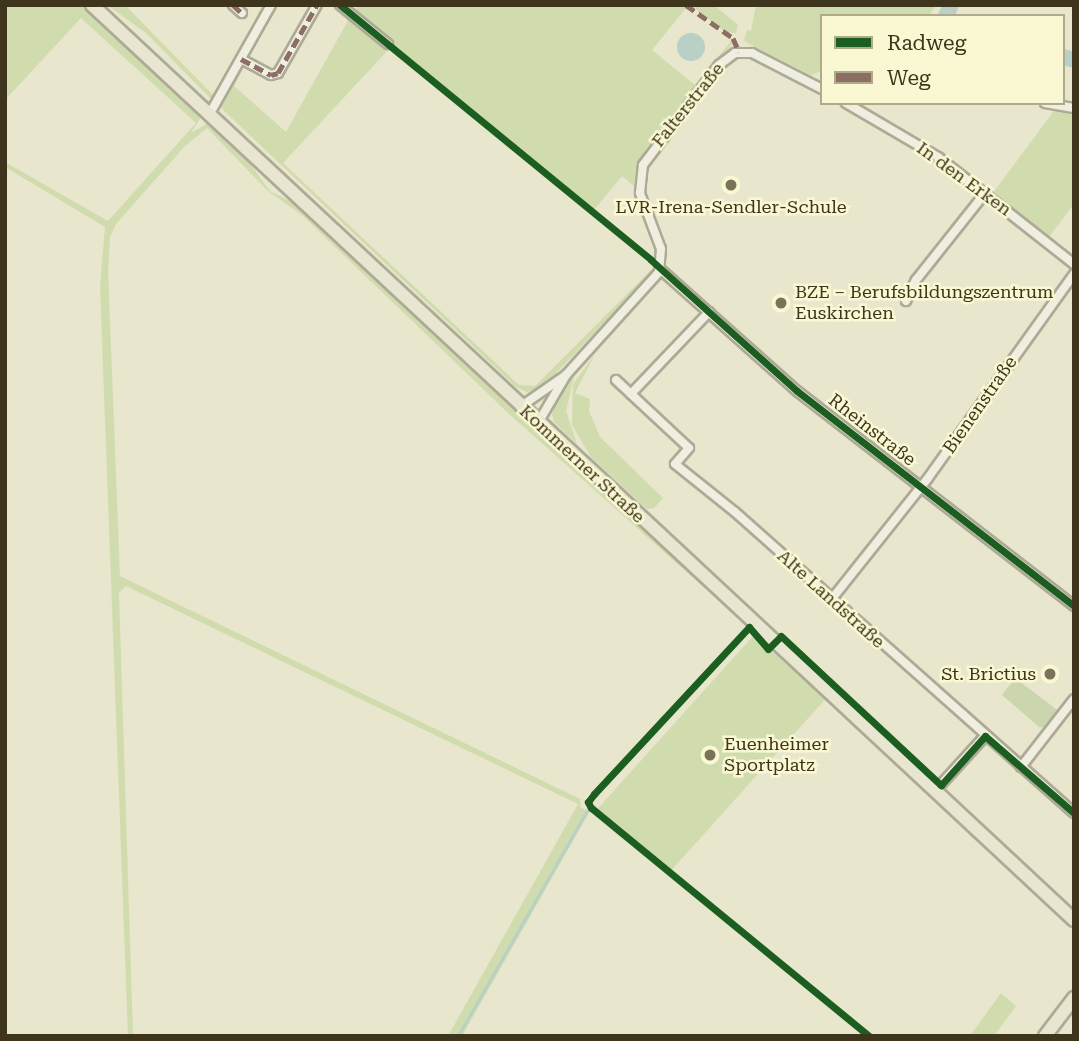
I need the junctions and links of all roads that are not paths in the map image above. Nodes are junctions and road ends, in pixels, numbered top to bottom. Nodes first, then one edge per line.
1 (92, 5) edge
2 (233, 5) edge
3 (271, 5) edge
4 (317, 5) edge
5 (340, 5) edge
6 (242, 13) dead end
7 (388, 44) dead end
8 (241, 59) junction
9 (820, 88) edge
10 (849, 105) edge
11 (1057, 105) edge
12 (1074, 108) edge
13 (209, 115) junction
14 (986, 192) junction
15 (1074, 264) edge
16 (660, 269) junction
17 (1074, 274) edge
18 (906, 301) dead end
19 (709, 312) junction
20 (566, 375) junction
21 (616, 380) dead end
22 (631, 394) junction
23 (520, 407) junction
24 (538, 423) junction
25 (918, 487) junction
26 (831, 600) junction
27 (1074, 606) edge
28 (1074, 699) edge
29 (985, 736) junction
30 (1021, 767) junction
31 (935, 791) junction
32 (1074, 813) edge
33 (1074, 920) edge
34 (1074, 998) edge
35 (1045, 1036) edge

1 - 13 main road, Kommerner Straße
2 - 6 street
3 - 8 street
4 - 8 street
5 - 7 street
8 - 13 street
9 - 16 street, Falterstraße
10 - 14 street, In den Erken
11 - 12 street
13 - 23 main road, Kommerner Straße
14 - 15 street, In den Erken
14 - 18 street
16 - 19 street, Rheinstraße
16 - 20 street
17 - 25 street, Bienenstraße
19 - 22 street
19 - 25 street, Rheinstraße
20 - 23 street
20 - 24 street
21 - 22 street
22 - 26 street, Alte Landstraße
23 - 24 main road, Kommerner Straße
24 - 31 main road, Kommerner Straße
25 - 26 street, Bienenstraße
25 - 27 street, Rheinstraße
26 - 29 street, Alte Landstraße
28 - 30 street
29 - 30 street, Alte Landstraße
29 - 31 street
30 - 32 street, Alte Landstraße
31 - 33 main road, Kommerner Straße
34 - 35 main road

